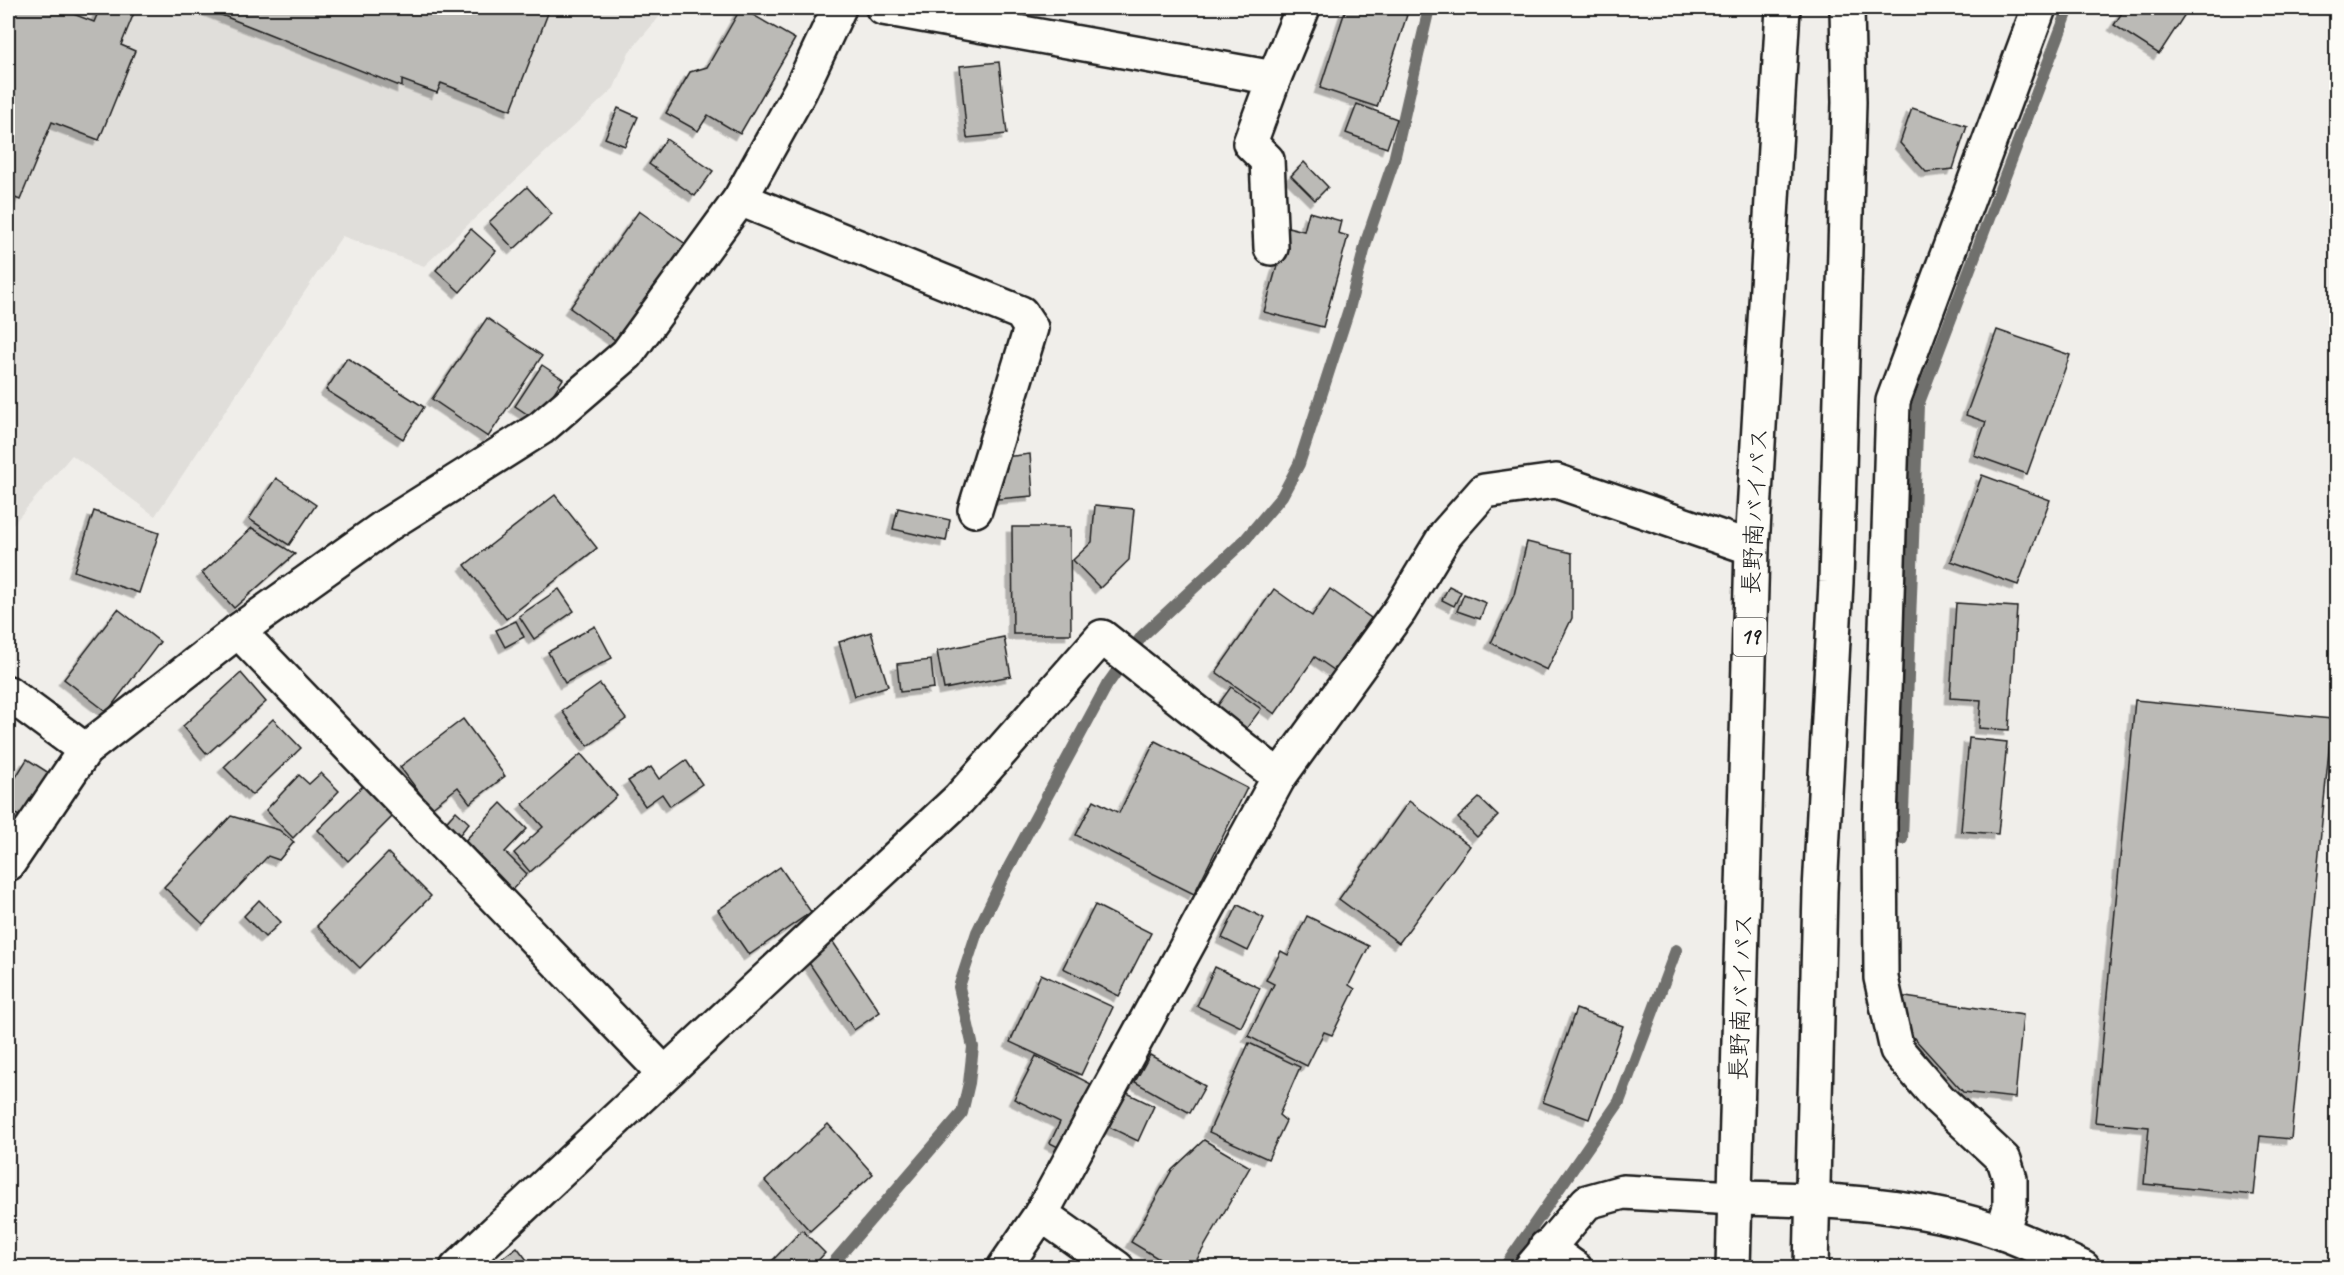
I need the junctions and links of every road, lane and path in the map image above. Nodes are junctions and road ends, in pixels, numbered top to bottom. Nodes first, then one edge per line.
1 (839, 8) edge
2 (883, 8) edge
3 (1303, 8) edge
4 (1783, 8) edge
5 (1847, 8) edge
6 (2039, 8) edge
7 (1274, 78) junction
8 (740, 199) junction
9 (1270, 248) dead end
10 (975, 510) dead end
11 (1752, 548) junction
12 (238, 631) junction
13 (8, 693) edge
14 (85, 750) junction
15 (1279, 777) junction
16 (8, 864) edge
17 (664, 1073) junction
18 (1735, 1198) junction
19 (1814, 1199) junction
20 (1041, 1214) junction
21 (2002, 1233) junction
22 (1538, 1257) edge
23 (457, 1268) edge
24 (1004, 1268) edge
25 (1117, 1268) edge
26 (1575, 1268) edge
27 (1733, 1268) edge
28 (1811, 1268) edge
29 (2083, 1268) edge

1 - 8 main road
2 - 7 main road
3 - 7 main road
4 - 11 main road, 長野南バイパス / 19
5 - 19 main road
6 - 21 main road
7 - 9 main road
8 - 10 main road
8 - 12 main road
11 - 15 main road
11 - 18 main road, 長野南バイパス / 19
12 - 14 main road
12 - 17 main road
13 - 14 main road
14 - 16 main road
15 - 17 main road
15 - 20 main road
17 - 23 main road
18 - 19 main road
18 - 22 main road
18 - 27 main road, 長野南バイパス / 19
19 - 21 main road
19 - 28 main road
20 - 24 main road
20 - 25 main road
21 - 29 main road
22 - 26 main road

